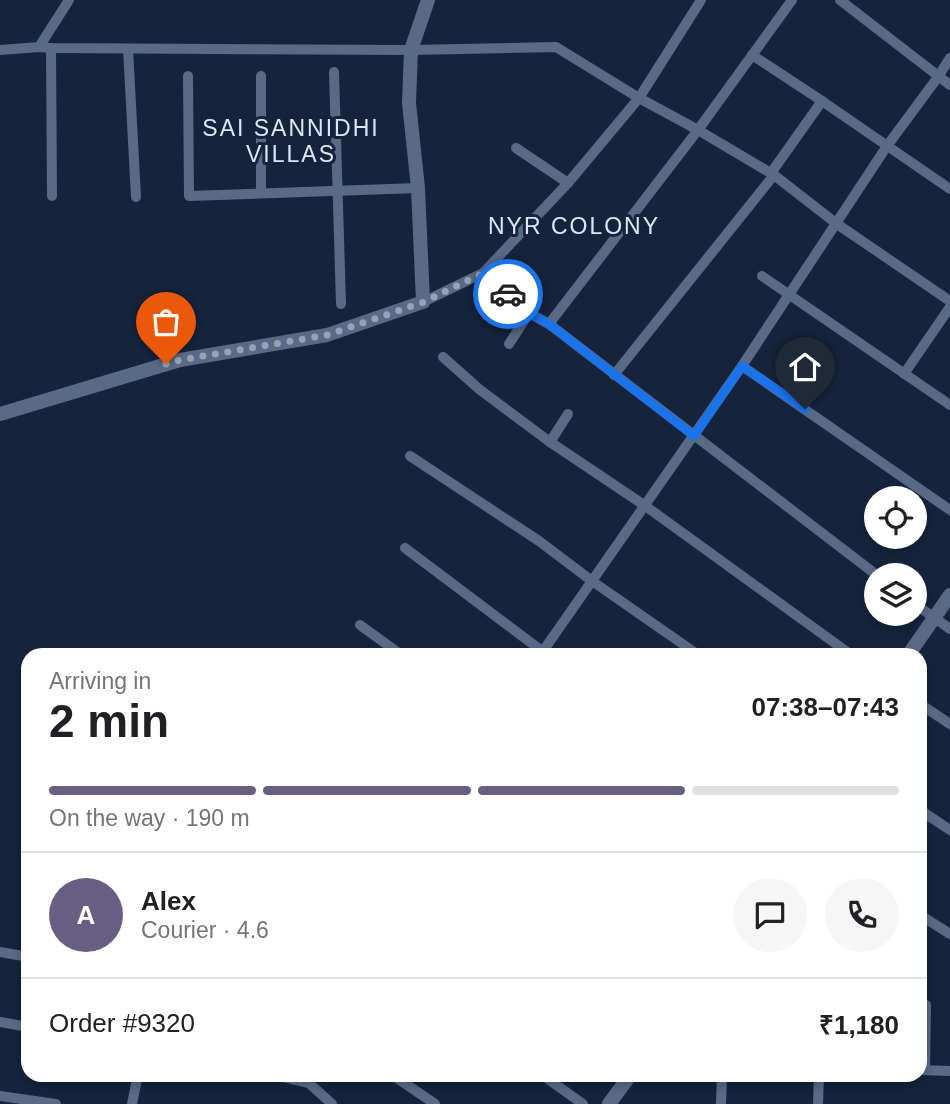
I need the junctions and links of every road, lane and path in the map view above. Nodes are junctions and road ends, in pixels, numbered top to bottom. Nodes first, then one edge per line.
1 (69, 0) edge
2 (428, 0) edge
3 (701, 0) edge
4 (792, 0) edge
5 (840, 0) edge
6 (39, 47) junction
7 (51, 48) junction
8 (128, 49) junction
9 (0, 50) edge
10 (411, 50) junction
11 (752, 55) junction
12 (950, 58) edge
13 (334, 72) dead end
14 (188, 76) dead end
15 (261, 76) dead end
16 (938, 76) junction
17 (950, 85) edge
18 (639, 97) junction
19 (822, 101) junction
20 (698, 130) junction
21 (887, 146) junction
22 (516, 148) dead end
23 (772, 174) junction
24 (568, 183) junction
25 (418, 188) junction
26 (950, 190) edge
27 (337, 191) junction
28 (261, 193) junction
29 (52, 196) dead end
30 (136, 197) dead end
31 (836, 224) junction
32 (483, 273) junction
33 (762, 276) dead end
34 (790, 294) junction
35 (950, 301) edge
36 (424, 302) junction
37 (341, 303) dead end
38 (950, 307) edge
39 (529, 313) junction
40 (549, 324) junction
41 (509, 344) dead end
42 (443, 357) dead end
43 (742, 366) junction
44 (904, 374) junction
45 (614, 375) junction
46 (950, 405) edge
47 (0, 414) edge
48 (568, 414) dead end
49 (694, 436) junction
50 (550, 442) junction
51 (411, 456) dead end
52 (644, 505) junction
53 (950, 510) edge
54 (405, 548) dead end
55 (864, 565) edge
56 (592, 581) junction
57 (950, 595) edge
58 (927, 613) edge
59 (933, 618) junction
60 (360, 625) dead end
61 (950, 629) edge
62 (392, 648) edge
63 (535, 648) edge
64 (547, 648) edge
65 (688, 648) edge
66 (842, 648) edge
67 (913, 648) edge
68 (927, 709) edge
69 (950, 724) edge
70 (927, 815) edge
71 (950, 830) edge
72 (927, 919) edge
73 (950, 934) edge
74 (0, 952) edge
75 (21, 956) edge
76 (0, 1022) edge
77 (21, 1026) edge
78 (927, 1070) edge
79 (950, 1070) edge
80 (136, 1082) edge
81 (306, 1082) edge
82 (403, 1082) edge
83 (552, 1082) edge
84 (625, 1082) edge
85 (722, 1082) edge
86 (819, 1082) edge
87 (0, 1096) edge
88 (56, 1104) edge
89 (132, 1104) edge
90 (332, 1104) edge
91 (435, 1104) edge
92 (583, 1104) edge
93 (609, 1104) edge
94 (721, 1104) edge
95 (818, 1104) edge

1 - 6 street
2 - 10 street
3 - 18 street
4 - 11 street
5 - 16 street
6 - 7 street
6 - 9 street
7 - 8 street
7 - 29 street
8 - 10 street
8 - 30 street
10 - 18 street
10 - 25 street
11 - 19 street
11 - 20 street
12 - 16 street
13 - 27 street
14 - 28 street
15 - 28 street
16 - 17 street
16 - 21 street
18 - 20 street
18 - 24 street
19 - 21 street
19 - 23 street
20 - 23 street
20 - 40 street
21 - 26 street
21 - 31 street
22 - 24 street
23 - 31 street
23 - 45 street
24 - 32 street
25 - 27 street
25 - 36 street
27 - 28 street
27 - 37 street
31 - 34 street
31 - 35 street
32 - 36 street
32 - 39 street
33 - 34 street
34 - 43 street
34 - 44 street
36 - 47 street
38 - 44 street
39 - 40 street
39 - 41 street
40 - 45 street
42 - 50 street
43 - 49 street
43 - 53 street
44 - 46 street
45 - 49 street
48 - 50 street
49 - 52 street
49 - 55 street
50 - 52 street
51 - 56 street
52 - 56 street
52 - 66 street
54 - 63 street
56 - 64 street
56 - 65 street
57 - 59 street
58 - 59 street
59 - 61 street
59 - 67 street
60 - 62 street
68 - 69 street
70 - 71 street
72 - 73 street
74 - 75 street
76 - 77 street
78 - 79 street
80 - 89 street
81 - 90 street
82 - 91 street
83 - 92 street
84 - 93 street
85 - 94 street
86 - 95 street
87 - 88 street

